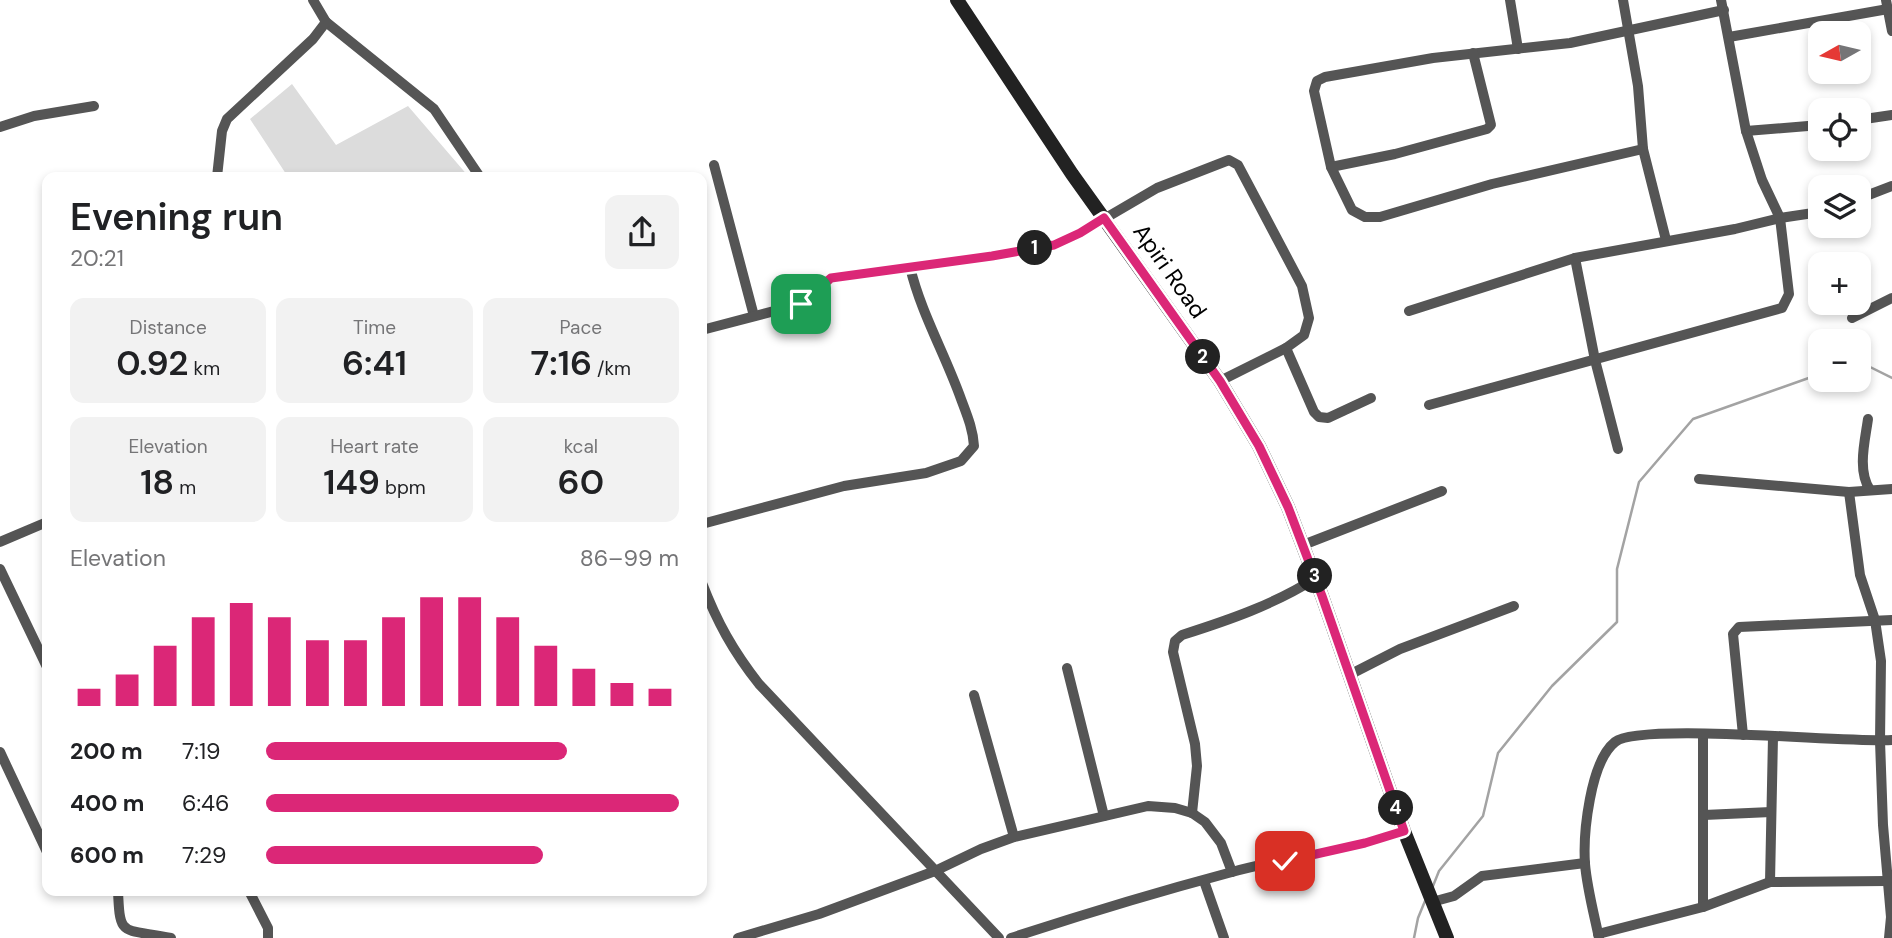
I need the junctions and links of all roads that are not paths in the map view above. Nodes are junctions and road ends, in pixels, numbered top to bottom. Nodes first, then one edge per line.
1 (313, 0) edge
2 (957, 0) edge
3 (1510, 0) edge
4 (1623, 0) edge
5 (1723, 5) edge
6 (1887, 5) edge
7 (326, 22) junction
8 (1630, 31) junction
9 (1892, 31) edge
10 (1729, 37) junction
11 (1518, 49) junction
12 (1473, 53) junction
13 (94, 106) dead end
14 (1892, 115) edge
15 (1871, 118) edge
16 (1808, 126) edge
17 (0, 127) edge
18 (1746, 131) junction
19 (1643, 149) junction
20 (714, 165) dead end
21 (1331, 167) junction
22 (218, 172) edge
23 (477, 172) edge
24 (1892, 186) edge
25 (1871, 194) edge
26 (1808, 214) edge
27 (1104, 218) junction
28 (1780, 218) junction
29 (1666, 240) junction
30 (1575, 258) junction
31 (910, 267) junction
32 (1892, 298) edge
33 (1409, 311) dead end
34 (754, 316) junction
35 (1852, 318) dead end
36 (707, 329) edge
37 (1286, 348) junction
38 (1595, 360) junction
39 (1220, 381) junction
40 (1370, 398) dead end
41 (1429, 405) dead end
42 (1868, 419) dead end
43 (1618, 449) dead end
44 (1699, 479) dead end
45 (1892, 489) edge
46 (1870, 490) junction
47 (1442, 491) dead end
48 (1849, 492) junction
49 (707, 523) edge
50 (42, 524) edge
51 (0, 542) edge
52 (1303, 545) junction
53 (0, 569) edge
54 (1316, 578) junction
55 (707, 596) edge
56 (1514, 606) dead end
57 (1875, 620) junction
58 (1892, 620) edge
59 (42, 657) edge
60 (1067, 668) dead end
61 (1351, 674) junction
62 (974, 695) dead end
63 (1703, 735) junction
64 (1743, 735) junction
65 (1773, 737) junction
66 (1892, 740) edge
67 (1880, 741) junction
68 (0, 752) edge
69 (1771, 812) junction
70 (1192, 813) junction
71 (1104, 816) junction
72 (1704, 816) junction
73 (1404, 831) junction
74 (1014, 837) junction
75 (42, 841) edge
76 (1585, 863) junction
77 (935, 871) junction
78 (1232, 872) junction
79 (1204, 881) junction
80 (1887, 881) junction
81 (1770, 882) junction
82 (118, 896) edge
83 (252, 896) edge
84 (1432, 902) junction
85 (1703, 906) junction
86 (1598, 936) edge
87 (171, 938) edge
88 (268, 938) edge
89 (738, 938) edge
90 (999, 938) edge
91 (1011, 938) edge
92 (1224, 938) edge
93 (1447, 938) edge
94 (1889, 938) edge

1 - 7 street
2 - 27 street, Apiri Road
3 - 11 street
4 - 8 street
5 - 8 street
5 - 10 street
6 - 9 street
6 - 10 street
7 - 22 street
7 - 23 street
8 - 11 street
8 - 19 street
10 - 18 street
11 - 12 street
12 - 21 street
12 - 21 street
13 - 17 street
14 - 15 street
16 - 18 street
18 - 28 street
19 - 21 street
19 - 29 street
20 - 34 street
24 - 25 street
26 - 28 street
27 - 31 street
27 - 37 street
27 - 39 street, Apiri Road
28 - 29 street
28 - 38 street
29 - 30 street
30 - 33 street
30 - 38 street
31 - 34 street
31 - 49 street
32 - 35 street
34 - 36 street
37 - 39 street
37 - 40 street
38 - 41 street
38 - 43 street
39 - 52 street, Apiri Road
42 - 46 street
44 - 48 street
45 - 46 street
46 - 48 street
47 - 52 street
48 - 57 street
50 - 51 street
52 - 54 street, Apiri Road
53 - 59 street
54 - 61 street, Apiri Road
54 - 70 street
55 - 77 street
56 - 61 street
57 - 58 street
57 - 64 street
57 - 67 street
60 - 71 street
61 - 73 street, Apiri Road
62 - 74 street
63 - 64 street
63 - 72 street
63 - 76 street
64 - 65 street
65 - 67 street
65 - 69 street
66 - 67 street
67 - 80 street
68 - 75 street
69 - 72 street
69 - 81 street
70 - 71 street
70 - 78 street
71 - 74 street
72 - 85 street
73 - 78 street
73 - 84 street, Apiri Road
74 - 77 street
76 - 84 street
76 - 86 street
77 - 89 street
77 - 90 street
78 - 79 street
79 - 91 street
79 - 92 street
80 - 81 street
80 - 94 street
81 - 85 street
82 - 87 street
83 - 88 street
84 - 93 street, Apiri Road
85 - 86 street

